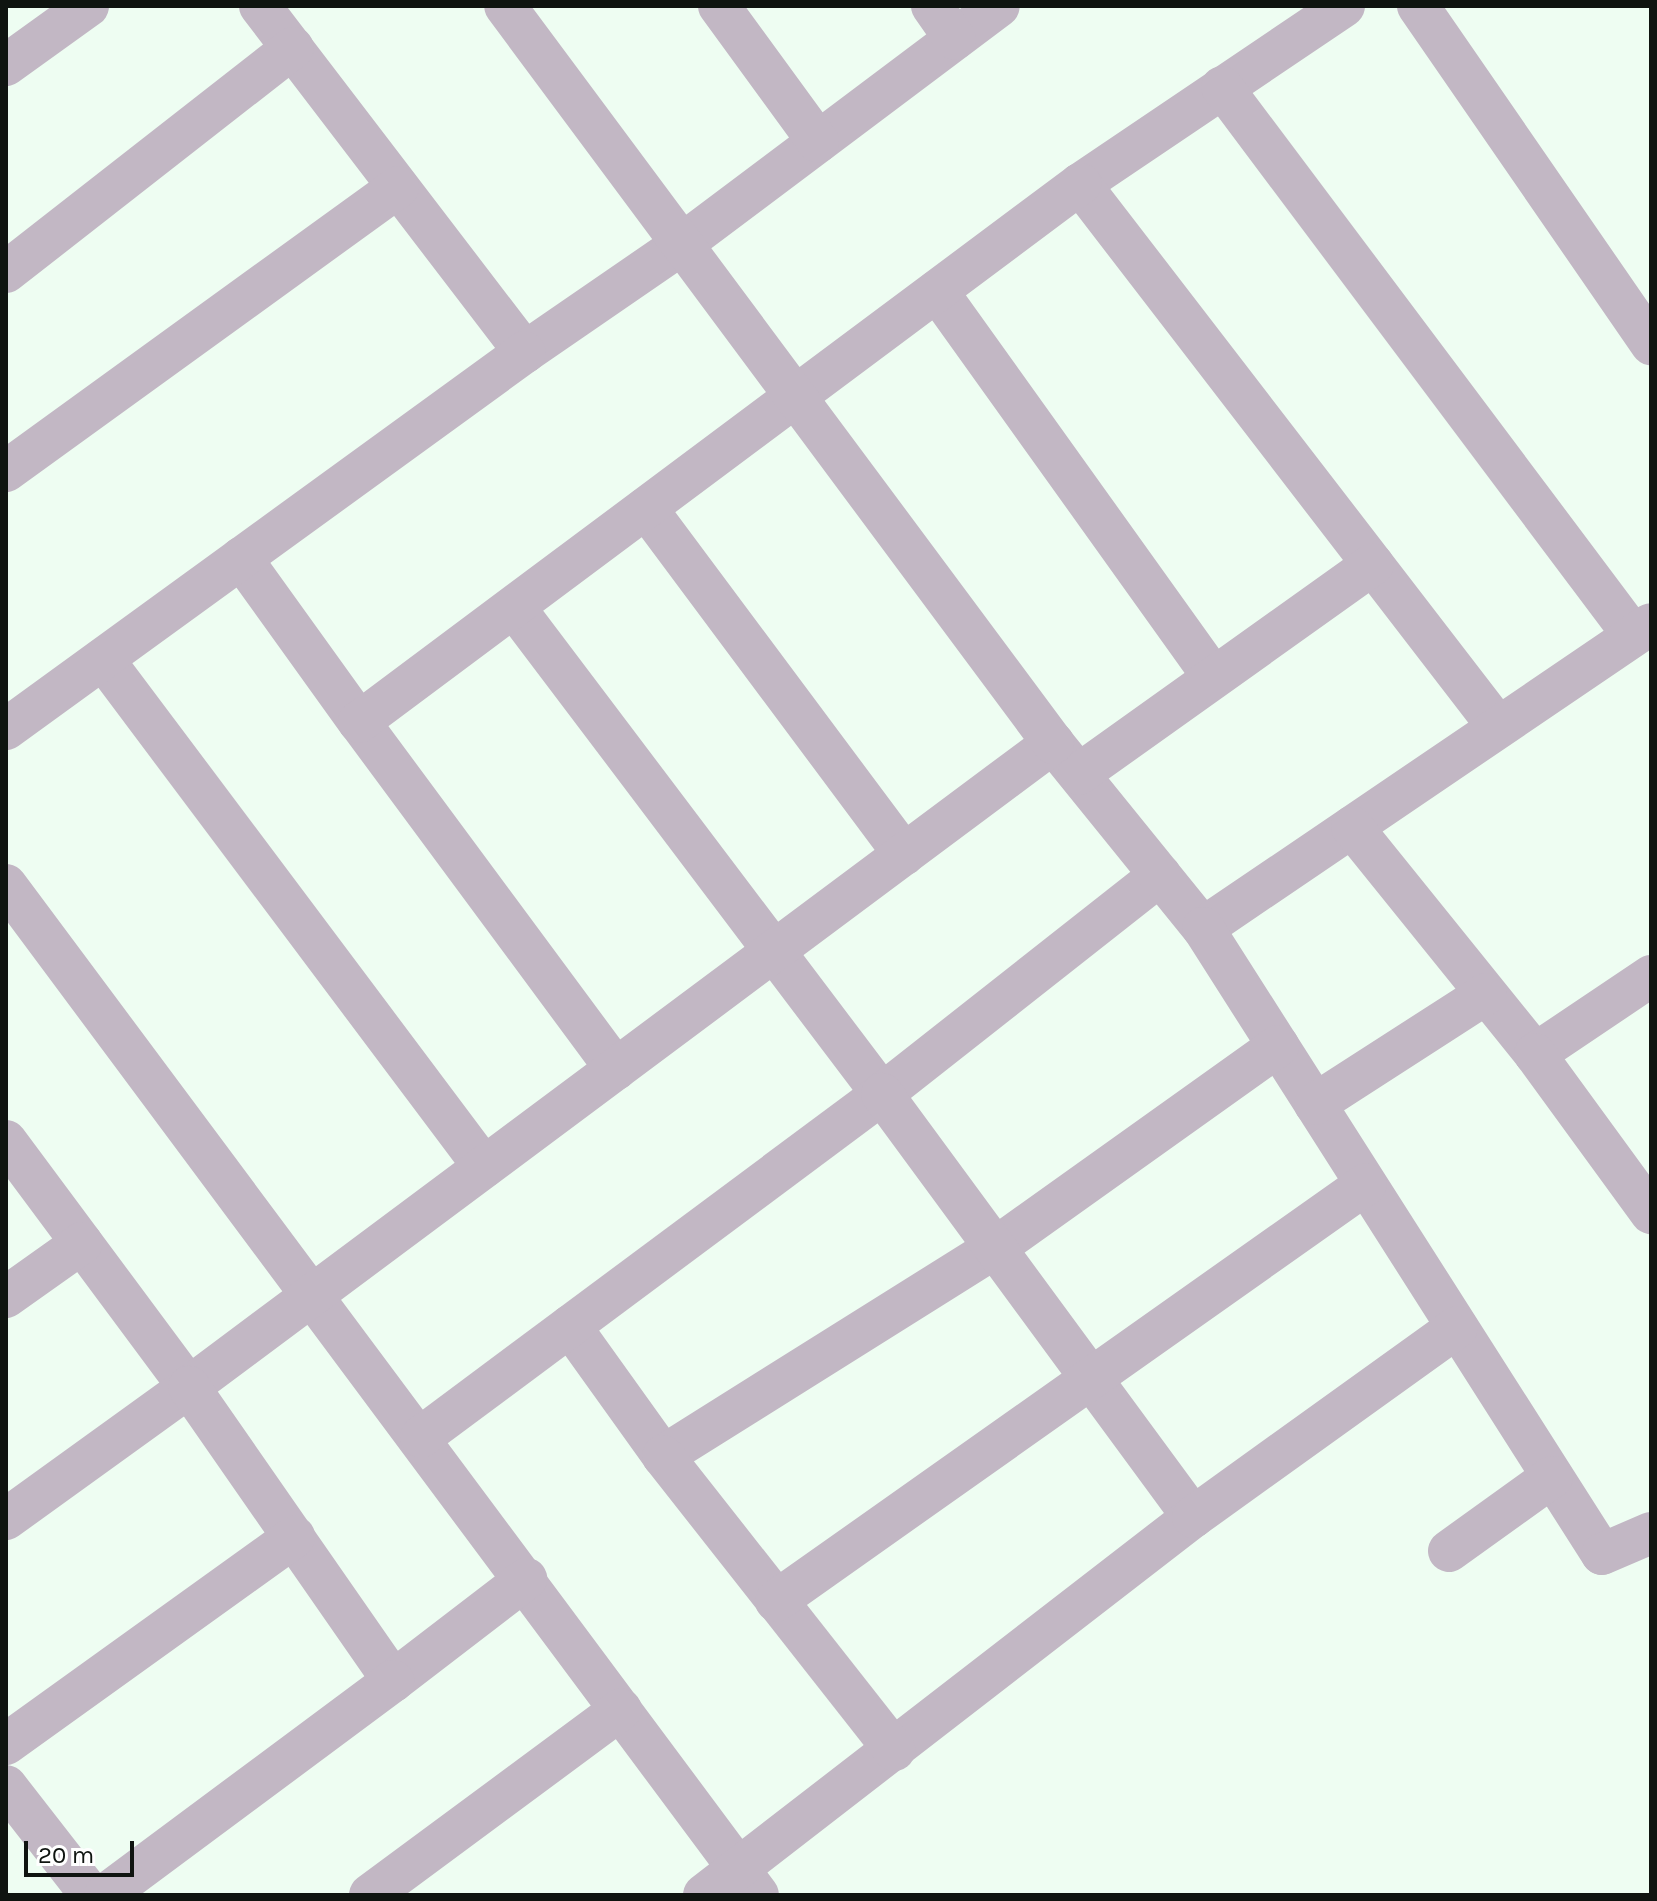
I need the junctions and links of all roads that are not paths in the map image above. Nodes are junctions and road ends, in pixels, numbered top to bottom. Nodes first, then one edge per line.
1 (88, 6) edge
2 (260, 6) edge
3 (505, 6) edge
4 (719, 6) edge
5 (999, 6) edge
6 (1344, 6) edge
7 (1418, 6) edge
8 (944, 22) edge
9 (293, 48) junction
10 (6, 65) edge
11 (1222, 87) junction
12 (818, 142) junction
13 (1080, 184) junction
14 (398, 187) junction
15 (682, 244) junction
16 (6, 272) edge
17 (937, 291) junction
18 (1651, 344) edge
19 (525, 352) junction
20 (795, 397) junction
21 (6, 471) edge
22 (646, 508) junction
23 (241, 558) junction
24 (1373, 564) junction
25 (514, 607) junction
26 (1642, 630) edge
27 (103, 659) junction
28 (1213, 676) junction
29 (359, 722) junction
30 (1498, 727) junction
31 (6, 729) edge
32 (1066, 759) junction
33 (1352, 827) junction
34 (904, 854) junction
35 (1160, 875) junction
36 (6, 885) edge
37 (1203, 928) junction
38 (771, 953) junction
39 (1651, 976) edge
40 (1486, 994) junction
41 (1278, 1046) junction
42 (1535, 1054) junction
43 (616, 1069) junction
44 (882, 1094) junction
45 (1315, 1104) junction
46 (6, 1141) edge
47 (484, 1167) junction
48 (1366, 1184) junction
49 (1651, 1213) edge
50 (82, 1243) junction
51 (995, 1248) junction
52 (316, 1293) junction
53 (6, 1297) edge
54 (570, 1326) junction
55 (1457, 1327) junction
56 (1089, 1376) junction
57 (189, 1387) junction
58 (421, 1437) junction
59 (663, 1456) junction
60 (1552, 1477) junction
61 (1193, 1517) junction
62 (6, 1519) edge
63 (1651, 1533) edge
64 (294, 1537) junction
65 (1449, 1551) dead end
66 (526, 1579) junction
67 (776, 1601) junction
68 (393, 1681) junction
69 (621, 1709) junction
70 (8, 1743) edge
71 (894, 1750) junction
72 (6, 1786) edge
73 (749, 1882) edge
74 (91, 1895) edge
75 (105, 1895) edge
76 (370, 1895) edge
77 (704, 1895) edge

1 - 10 street
2 - 9 street
3 - 15 street
4 - 12 street
5 - 8 street
6 - 11 street
7 - 18 street
8 - 12 street
9 - 14 street
9 - 16 street
11 - 13 street
11 - 26 street
12 - 15 street
13 - 17 street
13 - 24 street
14 - 19 street
14 - 21 street
15 - 19 street
15 - 20 street
17 - 20 street
17 - 28 street
19 - 23 street
20 - 22 street
20 - 32 street
22 - 25 street
22 - 34 street
23 - 27 street
23 - 29 street
24 - 28 street
24 - 30 street
25 - 29 street
25 - 38 street
26 - 30 street
27 - 31 street
27 - 47 street
28 - 32 street
29 - 43 street
30 - 33 street
32 - 34 street
32 - 35 street
33 - 37 street
33 - 40 street
34 - 38 street
35 - 37 street
35 - 44 street
36 - 52 street
37 - 41 street
38 - 43 street
38 - 44 street
39 - 42 street
40 - 42 street
40 - 45 street
41 - 45 street
41 - 51 street
42 - 49 street
43 - 47 street
44 - 51 street
44 - 54 street
45 - 48 street
46 - 50 street
47 - 52 street
48 - 55 street
48 - 56 street
50 - 53 street
50 - 57 street
51 - 56 street
51 - 59 street
52 - 57 street
52 - 58 street
54 - 58 street
54 - 59 street
55 - 60 street
55 - 61 street
56 - 61 street
56 - 67 street
57 - 62 street
57 - 64 street
58 - 66 street
59 - 67 street
60 - 63 street
60 - 65 street
61 - 71 street
64 - 68 street
64 - 70 street
66 - 68 street
66 - 69 street
67 - 71 street
68 - 75 street
69 - 73 street
69 - 76 street
71 - 73 street
72 - 74 street
73 - 77 street

